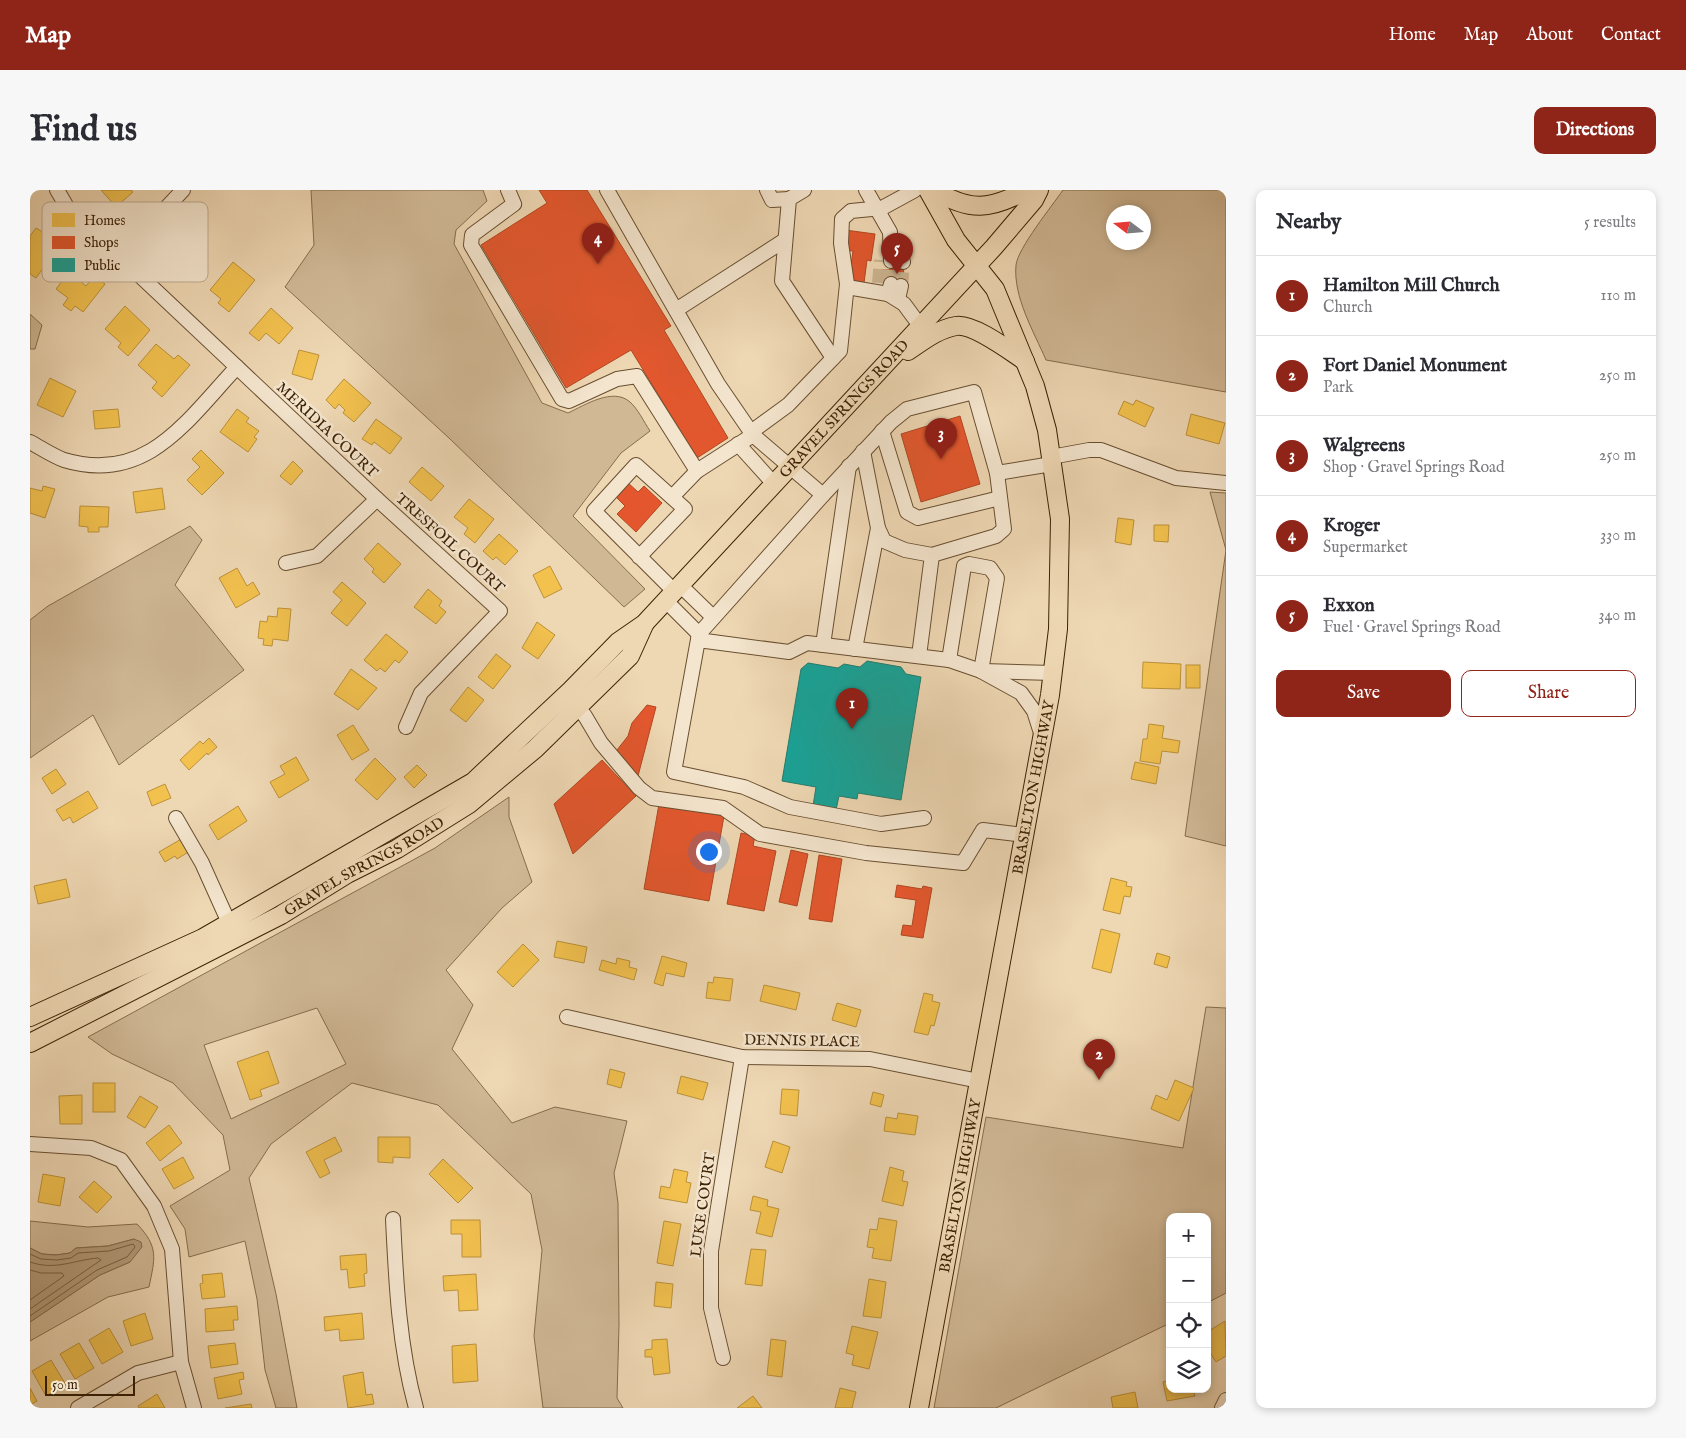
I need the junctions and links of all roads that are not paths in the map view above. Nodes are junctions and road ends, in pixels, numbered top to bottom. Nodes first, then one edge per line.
1 (57, 190) edge
2 (182, 190) edge
3 (508, 190) edge
4 (607, 190) edge
5 (767, 190) edge
6 (804, 190) edge
7 (866, 190) edge
8 (915, 190) edge
9 (928, 190) edge
10 (934, 190) edge
11 (1027, 190) edge
12 (1040, 190) edge
13 (789, 199) junction
14 (65, 202) edge
15 (171, 202) edge
16 (877, 208) junction
17 (785, 240) junction
18 (892, 261) tunnel mouth
19 (976, 266) junction
20 (148, 282) edge
21 (847, 287) junction
22 (676, 310) junction
23 (921, 326) junction
24 (833, 358) junction
25 (1025, 360) junction
26 (237, 367) junction
27 (883, 368) junction
28 (882, 431) junction
29 (752, 433) junction
30 (30, 442) edge
31 (738, 444) junction
32 (863, 451) junction
33 (1051, 461) junction
34 (850, 466) junction
35 (791, 467) junction
36 (697, 471) junction
37 (997, 473) junction
38 (1226, 483) edge
39 (775, 485) junction
40 (823, 495) junction
41 (672, 497) junction
42 (1000, 498) junction
43 (377, 499) junction
44 (878, 528) junction
45 (965, 546) junction
46 (932, 556) junction
47 (639, 557) junction
48 (286, 563) dead end
49 (966, 565) junction
50 (674, 593) junction
51 (713, 617) junction
52 (644, 624) junction
53 (699, 637) junction
54 (823, 645) junction
55 (855, 649) junction
56 (918, 656) junction
57 (949, 660) junction
58 (981, 671) junction
59 (1053, 673) junction
60 (577, 707) junction
61 (406, 727) dead end
62 (1042, 737) junction
63 (176, 818) dead end
64 (924, 818) dead end
65 (1024, 836) junction
66 (229, 923) junction
67 (30, 1017) edge
68 (567, 1018) dead end
69 (30, 1043) edge
70 (742, 1057) junction
71 (978, 1081) junction
72 (30, 1144) edge
73 (394, 1219) dead end
74 (723, 1358) dead end
75 (180, 1362) junction
76 (1226, 1400) edge
77 (78, 1408) edge
78 (194, 1408) edge
79 (416, 1408) edge
80 (919, 1408) edge
81 (1222, 1408) edge

1 - 14 street, MERIDIA COURT
2 - 15 street
3 - 36 street
4 - 22 street
5 - 13 street
6 - 13 street
7 - 16 street
8 - 16 street
9 - 19 main road, BRASELTON HIGHWAY
10 - 11 main road
12 - 19 main road, GRAVEL SPRINGS ROAD
13 - 17 street
16 - 18 street
16 - 21 street
17 - 22 street
17 - 24 street
19 - 23 main road, GRAVEL SPRINGS ROAD
19 - 25 main road, BRASELTON HIGHWAY
20 - 26 street, MERIDIA COURT
21 - 23 street
21 - 24 street
22 - 29 street
23 - 27 main road, GRAVEL SPRINGS ROAD
24 - 29 street
25 - 27 main road
25 - 33 main road, BRASELTON HIGHWAY
26 - 30 street
26 - 43 street, MERIDIA COURT
27 - 35 main road, GRAVEL SPRINGS ROAD
28 - 32 street
28 - 37 street
28 - 42 street
29 - 31 street
29 - 35 street
31 - 36 street
31 - 39 street
32 - 34 street
32 - 44 street
33 - 37 street
33 - 38 street
33 - 59 main road, BRASELTON HIGHWAY
34 - 40 street
34 - 54 street
35 - 39 main road, GRAVEL SPRINGS ROAD
35 - 40 street
36 - 41 street
37 - 42 street
39 - 50 main road, GRAVEL SPRINGS ROAD
40 - 51 street
41 - 47 street
41 - 47 street
42 - 45 street
43 - 48 street, MERIDIA COURT
43 - 61 street, TRESFOIL COURT
44 - 46 street
44 - 55 street
45 - 46 street
45 - 49 street
46 - 56 street
47 - 50 street
49 - 57 street
49 - 58 street
50 - 51 street
50 - 52 main road, GRAVEL SPRINGS ROAD
50 - 53 street
51 - 53 street
52 - 60 main road, GRAVEL SPRINGS ROAD
52 - 66 main road, GRAVEL SPRINGS ROAD
53 - 54 street
53 - 64 street
54 - 55 street
55 - 56 street
56 - 57 street
57 - 58 street
58 - 59 street
58 - 62 street
59 - 62 main road, BRASELTON HIGHWAY
60 - 65 street
60 - 69 main road, GRAVEL SPRINGS ROAD
62 - 65 main road, BRASELTON HIGHWAY
63 - 66 street
65 - 71 main road, BRASELTON HIGHWAY
66 - 67 main road, GRAVEL SPRINGS ROAD
68 - 70 street, DENNIS PLACE
70 - 71 street, DENNIS PLACE
70 - 74 street, LUKE COURT
71 - 80 main road, BRASELTON HIGHWAY
72 - 75 street
73 - 79 street
75 - 77 street
75 - 78 street
76 - 81 street

